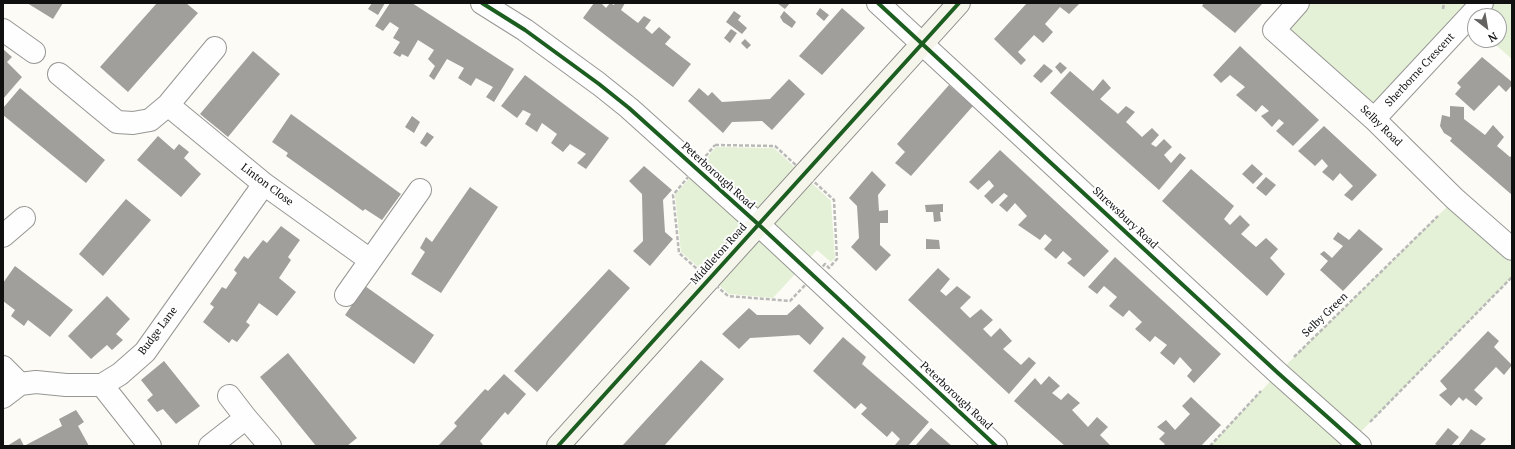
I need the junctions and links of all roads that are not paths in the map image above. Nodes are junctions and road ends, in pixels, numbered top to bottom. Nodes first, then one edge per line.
1 (482, 3) edge
2 (878, 3) edge
3 (959, 3) edge
4 (1298, 3) edge
5 (1482, 3) edge
6 (3, 30) edge
7 (923, 43) junction
8 (215, 48) dead end
9 (34, 52) dead end
10 (59, 74) dead end
11 (168, 106) junction
12 (1374, 119) junction
13 (264, 184) junction
14 (420, 190) dead end
15 (24, 218) dead end
16 (758, 224) junction
17 (3, 236) edge
18 (1512, 249) edge
19 (370, 260) junction
20 (346, 295) dead end
21 (3, 367) edge
22 (102, 385) junction
23 (11, 390) edge
24 (229, 396) dead end
25 (246, 418) junction
26 (1356, 443) edge
27 (150, 446) edge
28 (210, 446) edge
29 (270, 446) edge
30 (558, 446) edge
31 (996, 446) edge

1 - 16 street, Peterborough Road
2 - 7 street, Shrewsbury Road
3 - 7 street, Middleton Road
4 - 12 street, Selby Road
5 - 12 street, Sherborne Crescent
6 - 9 street
7 - 16 street, Middleton Road
7 - 26 street, Shrewsbury Road
8 - 11 street
10 - 11 street
11 - 13 street, Linton Close
12 - 18 street, Selby Road
13 - 19 street, Linton Close
13 - 22 street, Budge Lane
14 - 19 street
15 - 17 street
16 - 30 street, Middleton Road
16 - 31 street, Peterborough Road
19 - 20 street
21 - 23 street
22 - 23 street
22 - 27 street
24 - 25 street
25 - 28 street
25 - 29 street

